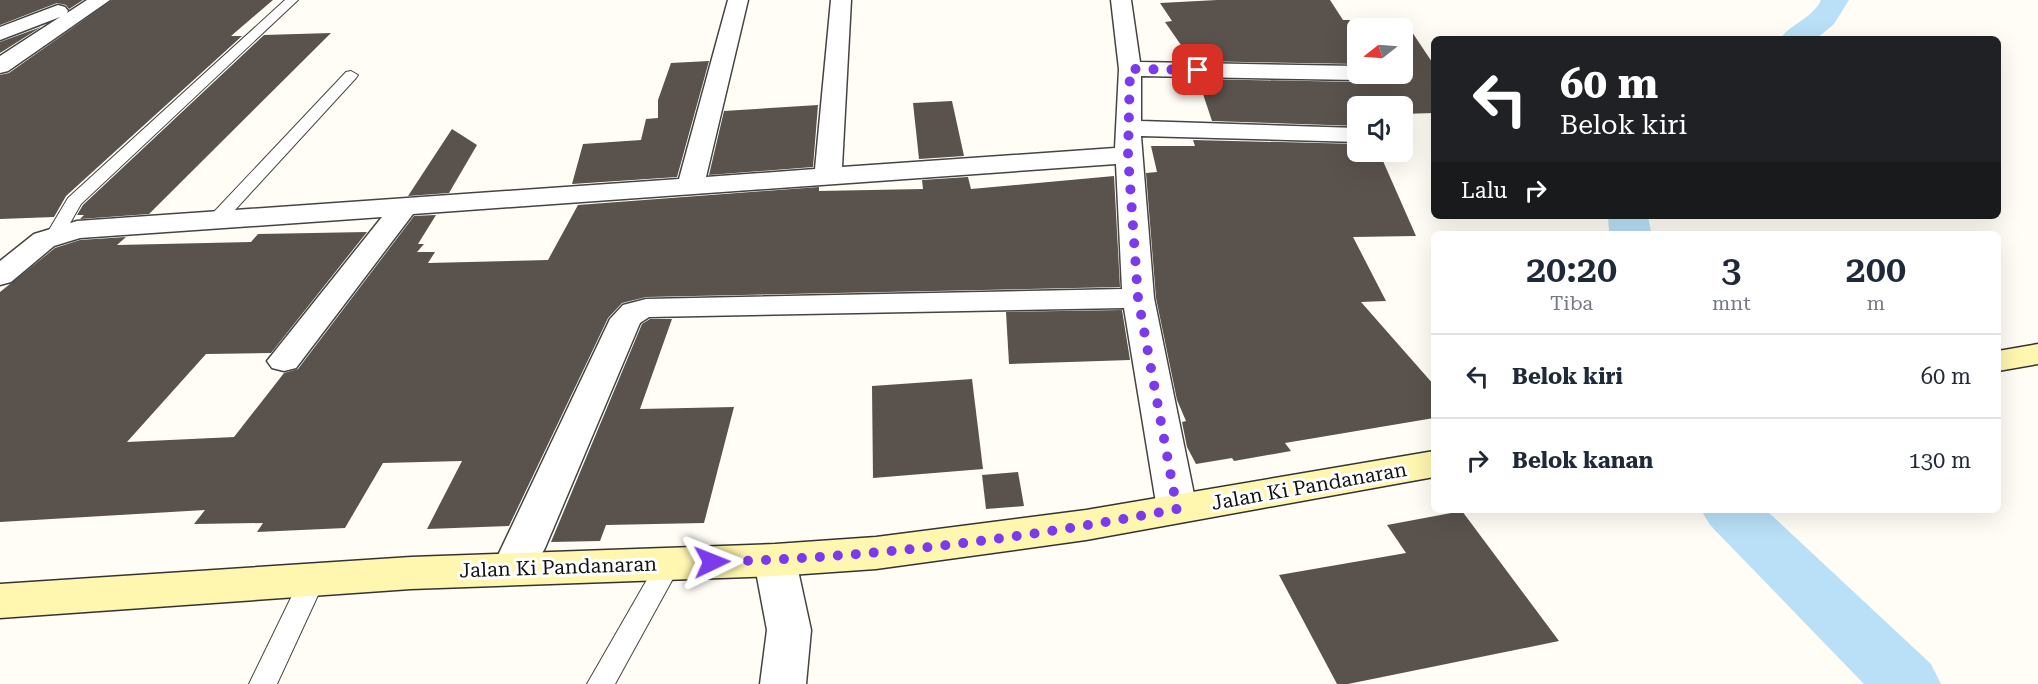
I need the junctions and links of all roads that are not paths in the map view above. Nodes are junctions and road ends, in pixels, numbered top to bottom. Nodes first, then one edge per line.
1 (100, 0) edge
2 (292, 0) edge
3 (738, 0) edge
4 (841, 0) edge
5 (1121, 0) edge
6 (75, 4) edge
7 (11, 9) dead end
8 (0, 34) edge
9 (0, 66) edge
10 (1130, 69) junction
11 (1347, 74) edge
12 (351, 75) dead end
13 (1347, 135) edge
14 (1128, 141) junction
15 (828, 176) junction
16 (690, 186) junction
17 (405, 206) junction
18 (218, 219) junction
19 (56, 235) junction
20 (0, 276) edge
21 (1138, 298) junction
22 (2038, 354) edge
23 (2001, 360) edge
24 (284, 361) dead end
25 (1431, 465) edge
26 (1177, 509) junction
27 (775, 561) junction
28 (669, 564) junction
29 (513, 568) junction
30 (312, 580) junction
31 (0, 601) edge
32 (263, 684) edge
33 (601, 684) edge
34 (783, 684) edge

1 - 9 street
2 - 19 lane
3 - 16 street
4 - 15 street
5 - 10 street
6 - 7 street
6 - 8 street
10 - 11 street
10 - 14 street
12 - 18 lane
13 - 14 street
14 - 15 street
14 - 21 street
15 - 16 street
16 - 17 street
17 - 18 street
17 - 24 street
18 - 19 street
19 - 20 street
21 - 26 street
21 - 29 street
22 - 23 main road
25 - 26 main road, Jalan Ki Pandanaran
26 - 27 main road, Jalan Ki Pandanaran
27 - 28 main road, Jalan Ki Pandanaran
27 - 34 street
28 - 29 main road, Jalan Ki Pandanaran
28 - 33 lane
29 - 30 main road, Jalan Ki Pandanaran
30 - 31 main road, Jalan Ki Pandanaran
30 - 32 lane

